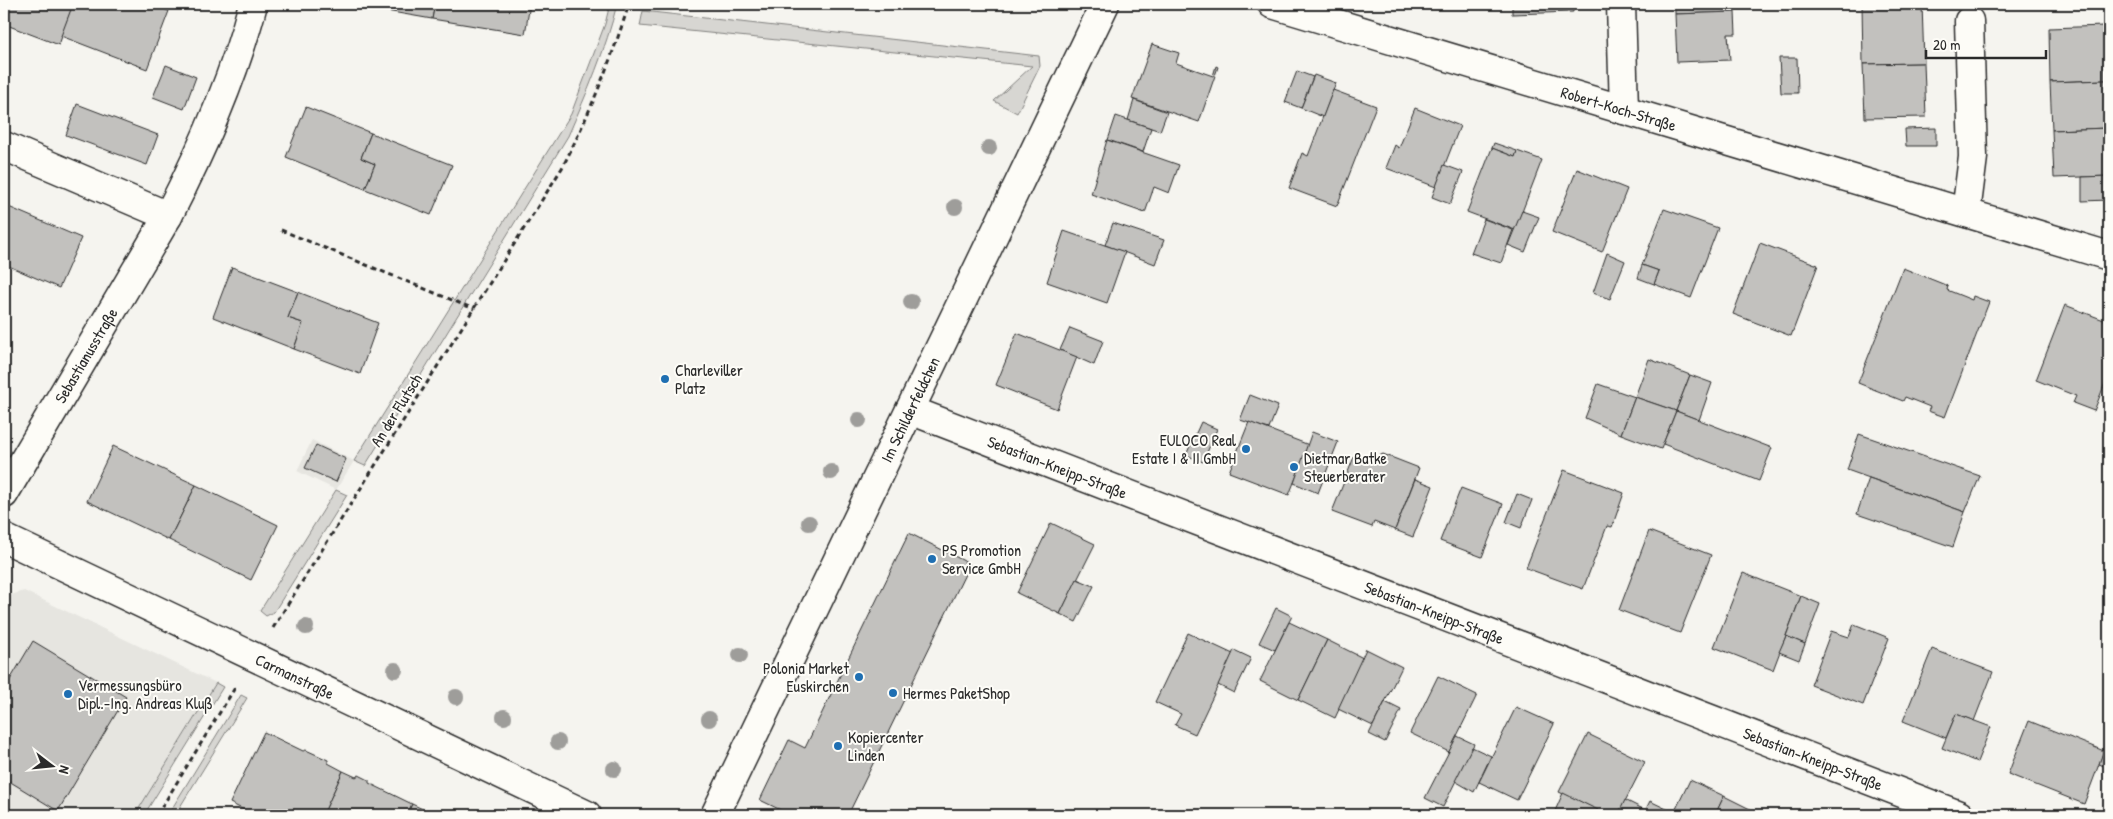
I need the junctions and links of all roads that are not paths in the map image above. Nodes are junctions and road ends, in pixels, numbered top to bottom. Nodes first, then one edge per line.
1 (253, 4) edge
2 (1105, 4) edge
3 (1272, 4) edge
4 (1622, 4) edge
5 (1969, 21) dead end
6 (1624, 110) junction
7 (4, 146) edge
8 (1966, 213) junction
9 (168, 216) junction
10 (2109, 256) edge
11 (910, 410) junction
12 (4, 494) edge
13 (4, 538) edge
14 (587, 815) edge
15 (715, 815) edge
16 (1959, 815) edge

1 - 9 street, Sebastianusstraße
2 - 11 street, Im Schilderfeldchen
3 - 6 street, Robert-Koch-Straße
4 - 6 street
5 - 8 street
6 - 8 street, Robert-Koch-Straße
7 - 9 street
8 - 10 street, Robert-Koch-Straße
9 - 12 street, Sebastianusstraße
11 - 15 street, Im Schilderfeldchen
11 - 16 street, Sebastian-Kneipp-Straße
13 - 14 street, Carmanstraße

